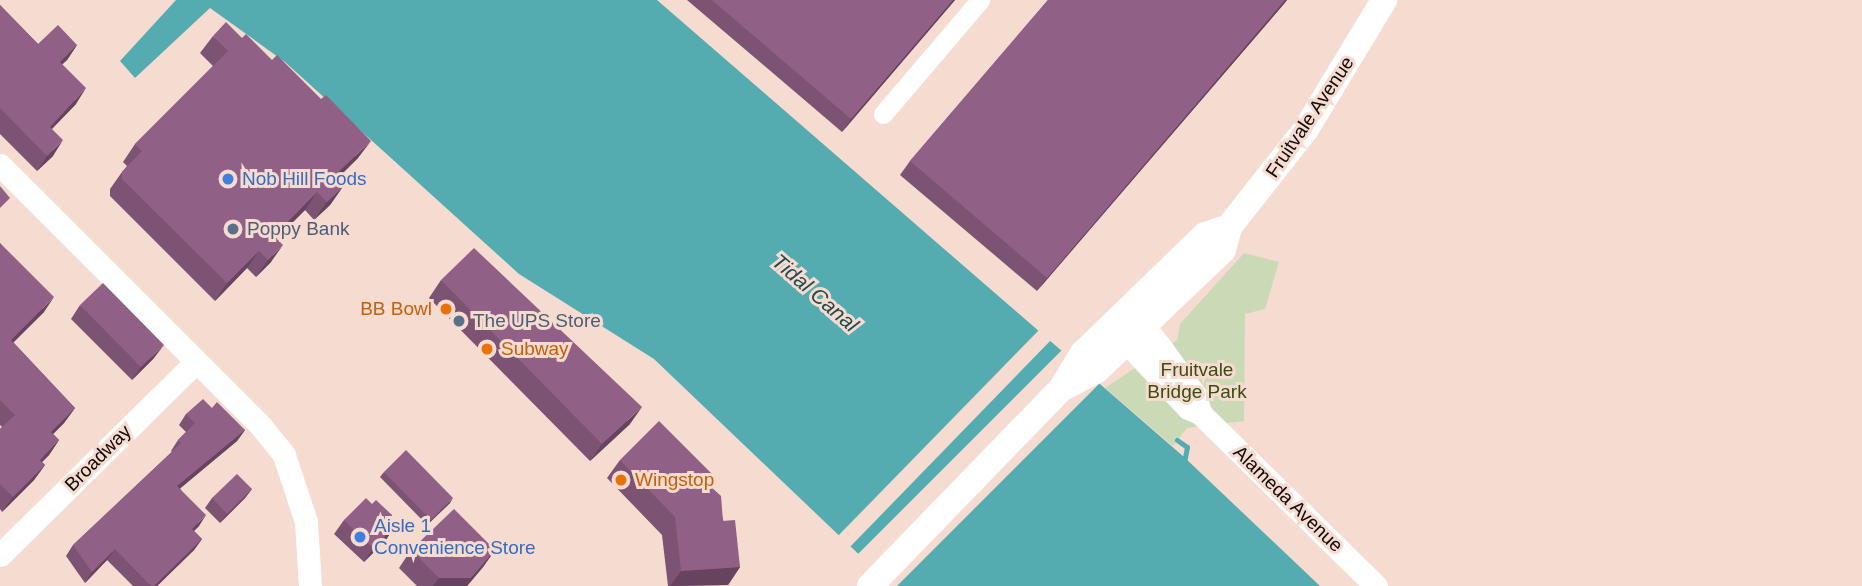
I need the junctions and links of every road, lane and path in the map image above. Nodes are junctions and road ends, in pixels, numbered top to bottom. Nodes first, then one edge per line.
1 (980, 0) edge
2 (1384, 0) edge
3 (883, 114) dead end
4 (0, 165) edge
5 (1131, 329) junction
6 (196, 362) junction
7 (2, 550) edge
8 (310, 586) edge
9 (870, 586) edge
10 (1376, 586) edge

1 - 3 street
2 - 5 main road, Fruitvale Avenue
4 - 6 street
5 - 9 main road, Fruitvale Avenue
5 - 10 street, Alameda Avenue
6 - 7 street, Broadway
6 - 8 street

